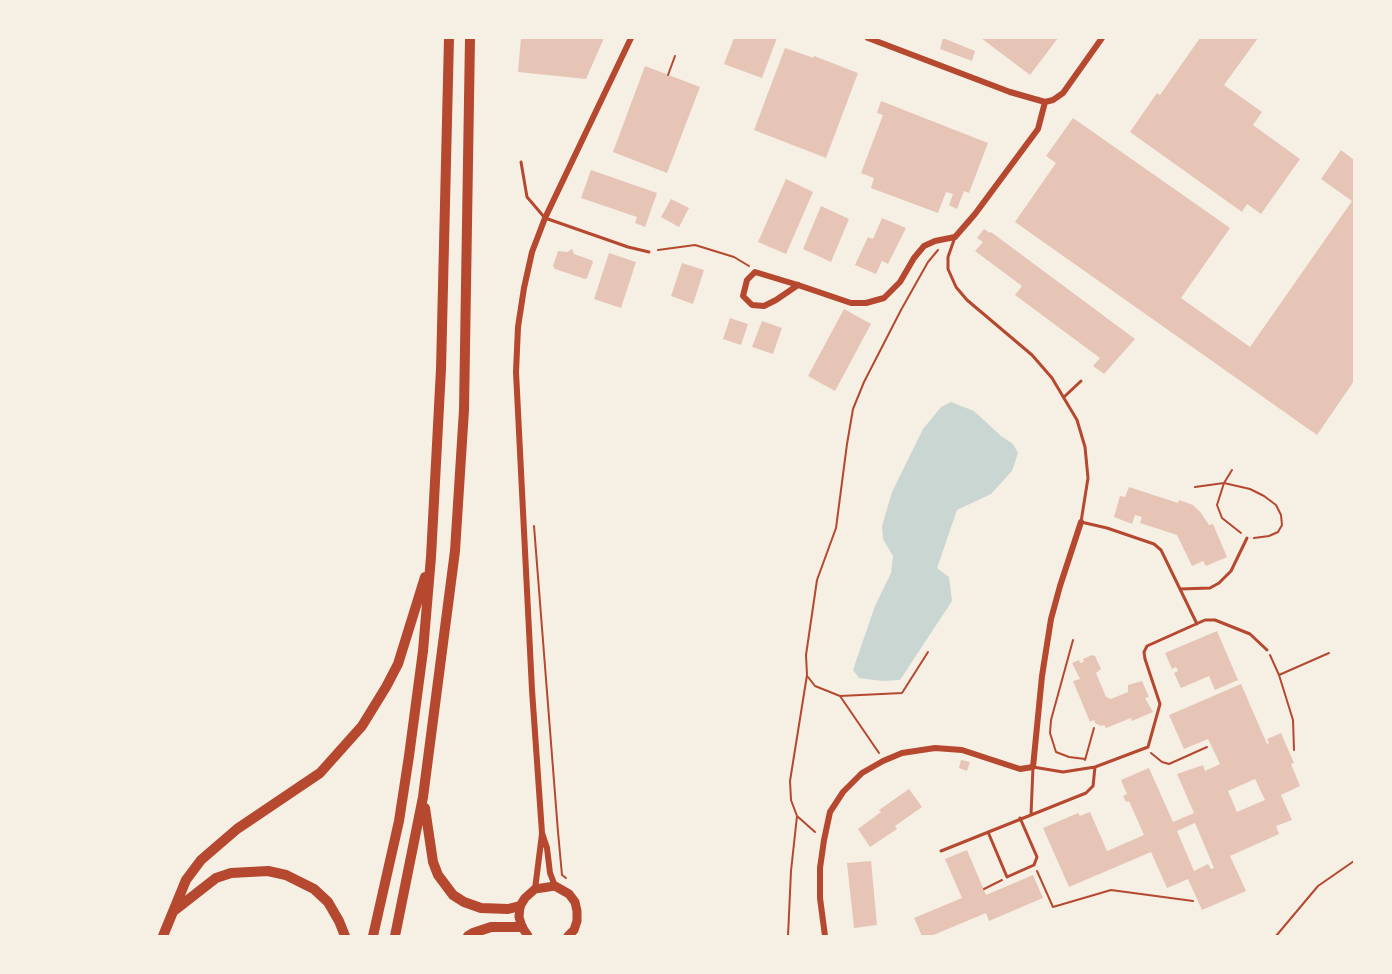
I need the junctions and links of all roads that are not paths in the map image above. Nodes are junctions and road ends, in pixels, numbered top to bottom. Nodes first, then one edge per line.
1 (449, 38) edge
2 (470, 38) edge
3 (631, 38) edge
4 (868, 38) edge
5 (1102, 38) edge
6 (1045, 102) junction
7 (521, 162) dead end
8 (545, 218) junction
9 (955, 237) junction
10 (649, 252) road end
11 (798, 285) junction
12 (1081, 381) dead end
13 (1064, 397) junction
14 (1081, 522) junction
15 (1247, 538) road end
16 (431, 557) junction
17 (1180, 589) junction
18 (1197, 624) junction
19 (1267, 650) road end
20 (1033, 767) junction
21 (1095, 767) junction
22 (423, 796) junction
23 (1031, 814) junction
24 (1020, 818) junction
25 (988, 832) junction
26 (542, 833) junction
27 (941, 851) dead end
28 (555, 886) junction
29 (535, 889) junction
30 (520, 906) junction
31 (174, 910) junction
32 (525, 932) edge
33 (163, 936) edge
34 (345, 936) edge
35 (373, 936) edge
36 (395, 936) edge
37 (468, 936) edge
38 (568, 936) edge
39 (825, 936) edge

1 - 16 highway
2 - 22 highway
3 - 8 street
4 - 6 street
5 - 6 street
6 - 9 street
7 - 8 lane
8 - 10 lane
8 - 26 street
9 - 11 street
9 - 13 lane
11 - 11 street
12 - 13 lane
13 - 14 lane
14 - 17 lane
14 - 20 street
15 - 17 lane
16 - 31 highway
16 - 35 highway
17 - 18 lane
18 - 19 lane
18 - 21 lane
20 - 21 lane
20 - 23 lane
20 - 39 street
21 - 23 lane
22 - 30 highway
22 - 36 highway
23 - 24 lane
24 - 25 lane
24 - 25 lane
25 - 27 lane
26 - 28 street
26 - 29 street
28 - 29 main road
28 - 38 main road
29 - 30 main road
30 - 32 main road
31 - 33 highway
31 - 34 highway
32 - 37 highway

